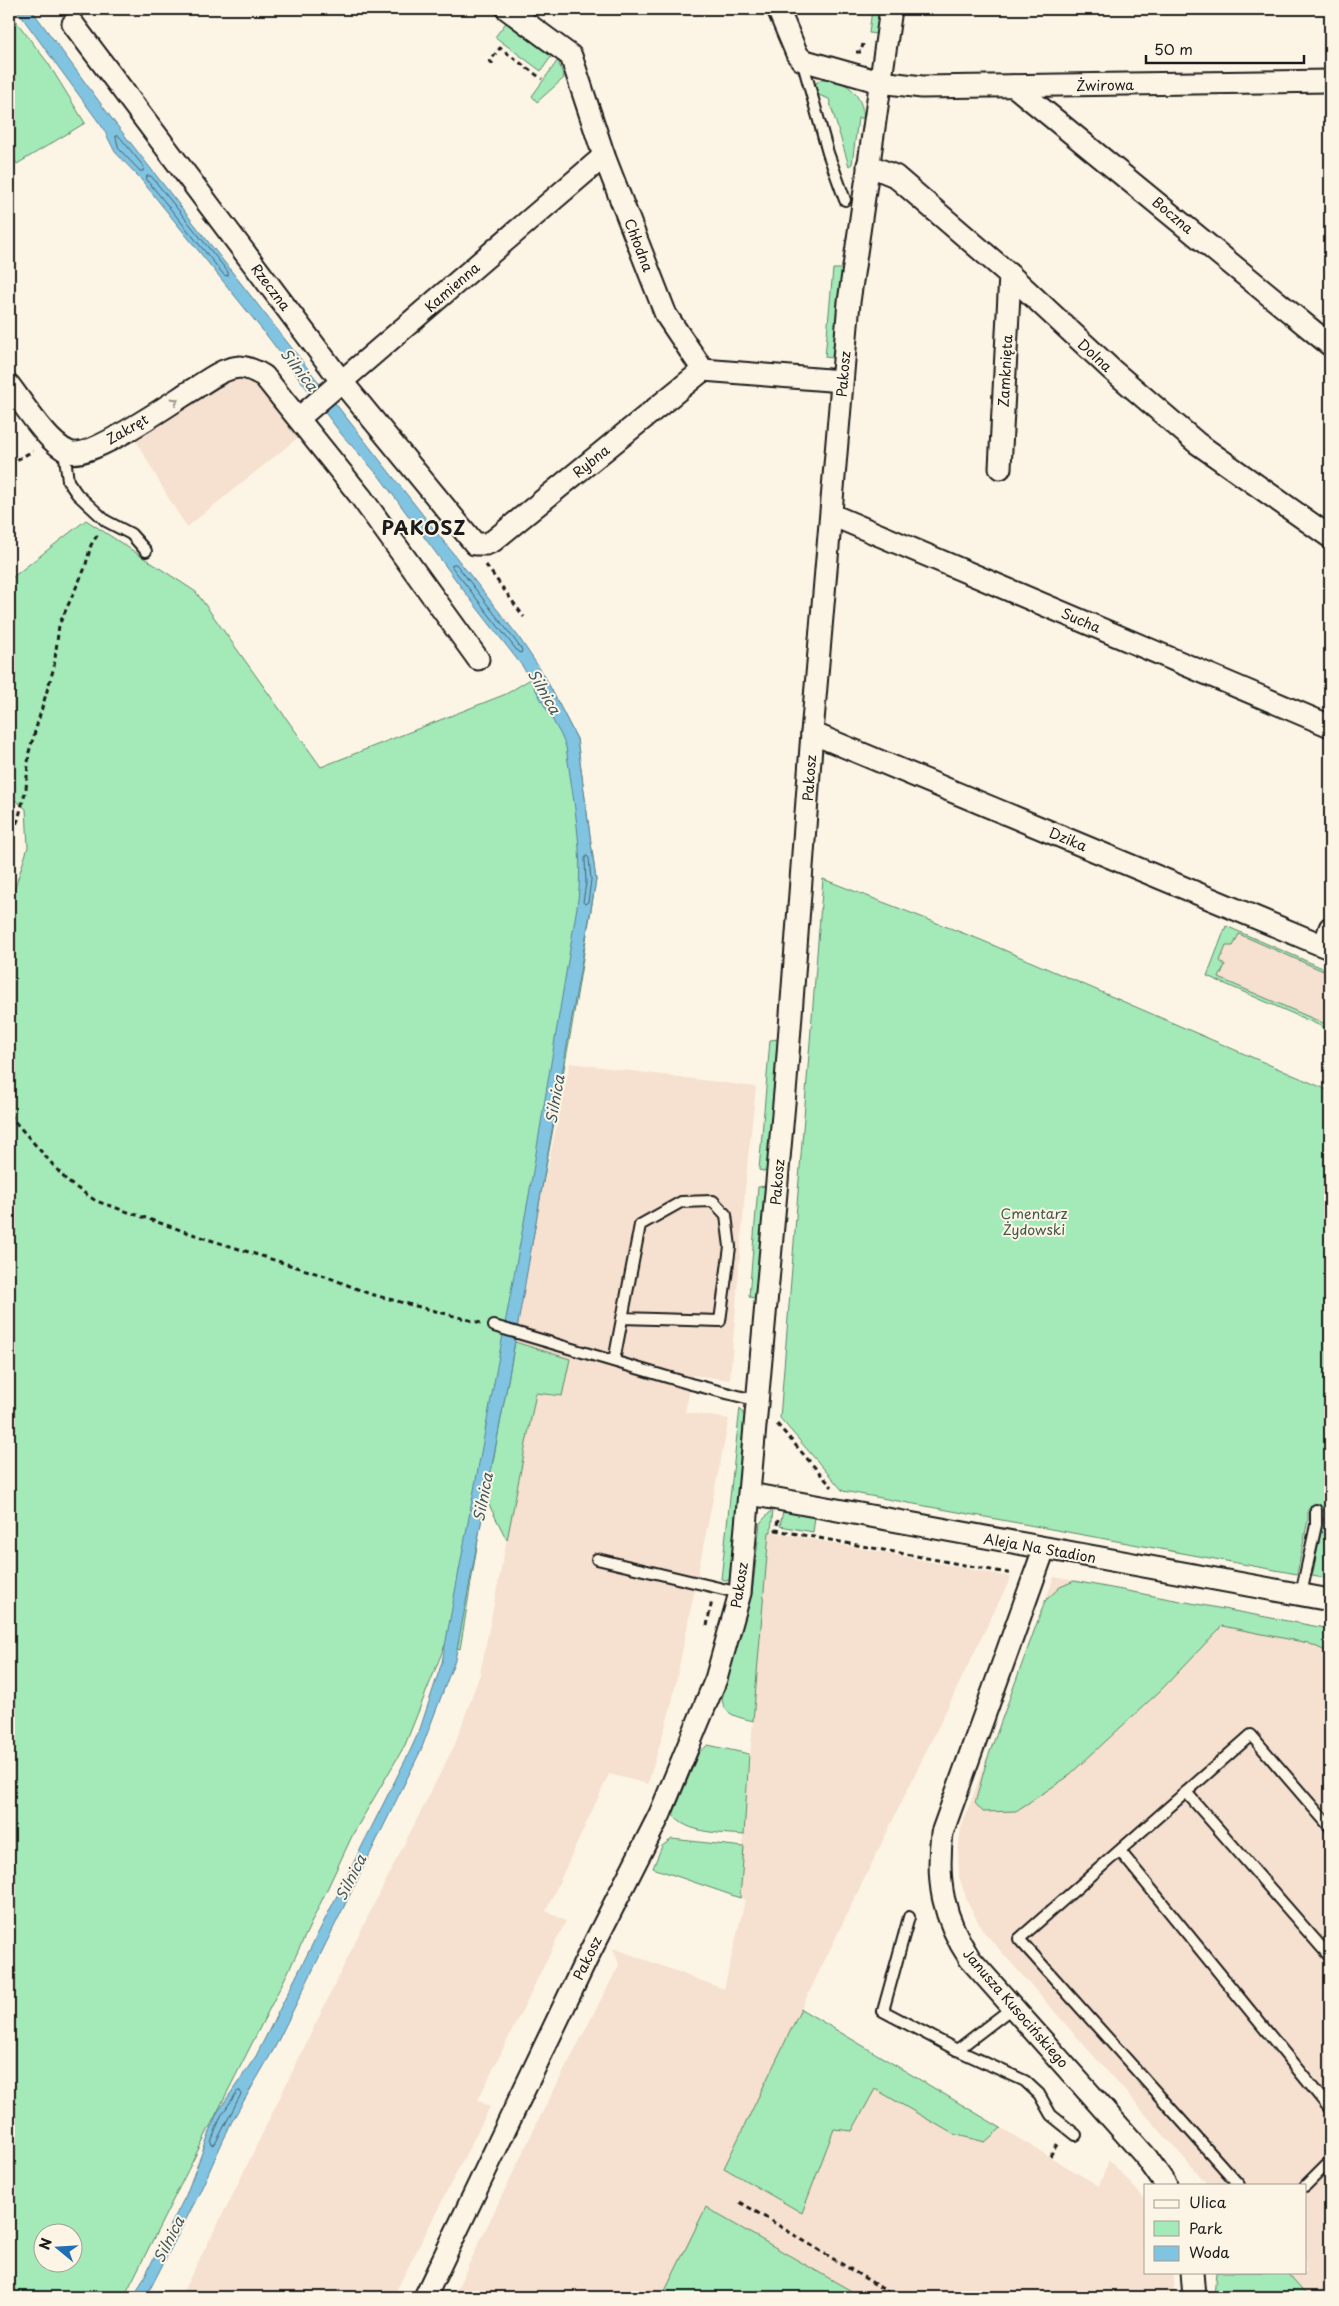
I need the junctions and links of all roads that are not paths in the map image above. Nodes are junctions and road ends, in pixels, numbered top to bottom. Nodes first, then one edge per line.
1 (507, 9) edge
2 (778, 9) edge
3 (891, 9) edge
4 (73, 24) dead end
5 (802, 60) junction
6 (880, 82) junction
7 (1330, 82) edge
8 (1014, 86) junction
9 (604, 156) junction
10 (868, 165) junction
11 (845, 200) dead end
12 (1010, 275) junction
13 (1330, 345) edge
14 (703, 370) junction
15 (842, 381) junction
16 (9, 385) edge
17 (338, 385) junction
18 (305, 414) junction
19 (56, 443) junction
20 (1000, 468) dead end
21 (832, 515) junction
22 (1330, 538) edge
23 (475, 544) joint
24 (146, 551) dead end
25 (478, 659) dead end
26 (1330, 726) edge
27 (812, 733) junction
28 (1327, 935) edge
29 (622, 1318) junction
30 (494, 1326) road end
31 (614, 1361) junction
32 (758, 1401) junction
33 (750, 1494) junction
34 (1316, 1510) dead end
35 (1044, 1549) junction
36 (597, 1559) dead end
37 (740, 1593) junction
38 (1301, 1594) junction
39 (1330, 1600) edge
40 (1186, 1792) junction
41 (1330, 1827) edge
42 (1120, 1851) junction
43 (909, 1917) dead end
44 (1330, 1957) edge
45 (1013, 2007) junction
46 (957, 2050) junction
47 (1330, 2109) edge
48 (1076, 2135) dead end
49 (1330, 2161) edge
50 (1165, 2184) edge
51 (1238, 2184) edge
52 (1306, 2185) edge
53 (1192, 2274) edge
54 (425, 2297) edge
55 (1193, 2297) edge

1 - 9 street, Chłodna
2 - 5 street
3 - 6 street, Pakosz
4 - 17 street, Rzeczna
5 - 6 street
5 - 11 lane
6 - 8 street, Żwirowa
6 - 10 street, Pakosz
7 - 8 street, Żwirowa
8 - 13 street, Boczna
9 - 14 street, Chłodna
9 - 17 street, Kamienna
10 - 12 street, Dolna
10 - 15 street, Pakosz
12 - 20 street, Zamknięta
12 - 22 street, Dolna
14 - 15 street
14 - 23 street, Rybna
15 - 21 street, Pakosz
16 - 19 street
17 - 18 street, Kamienna
17 - 23 street, Rzeczna
19 -> 18 street, Zakręt
18 - 25 street
19 - 24 lane
21 - 26 street, Sucha
21 - 27 street, Pakosz
27 - 28 street, Dzika
27 - 32 street, Pakosz
29 - 29 lane
29 - 31 lane
30 - 31 lane
31 - 32 lane
32 - 33 street, Pakosz
33 - 35 street, Aleja Na Stadion
33 - 37 street, Pakosz
34 - 38 lane
35 - 38 street, Aleja Na Stadion
35 - 45 street, Janusza Kusocińskiego
36 - 37 lane
37 - 54 street, Pakosz
38 - 39 street, Aleja Na Stadion
40 - 41 lane
40 - 42 lane
40 - 44 lane
42 - 47 lane
42 - 51 lane
43 - 46 lane
45 - 46 lane
45 - 50 street, Janusza Kusocińskiego
46 - 48 lane
49 - 52 lane
53 - 55 street

